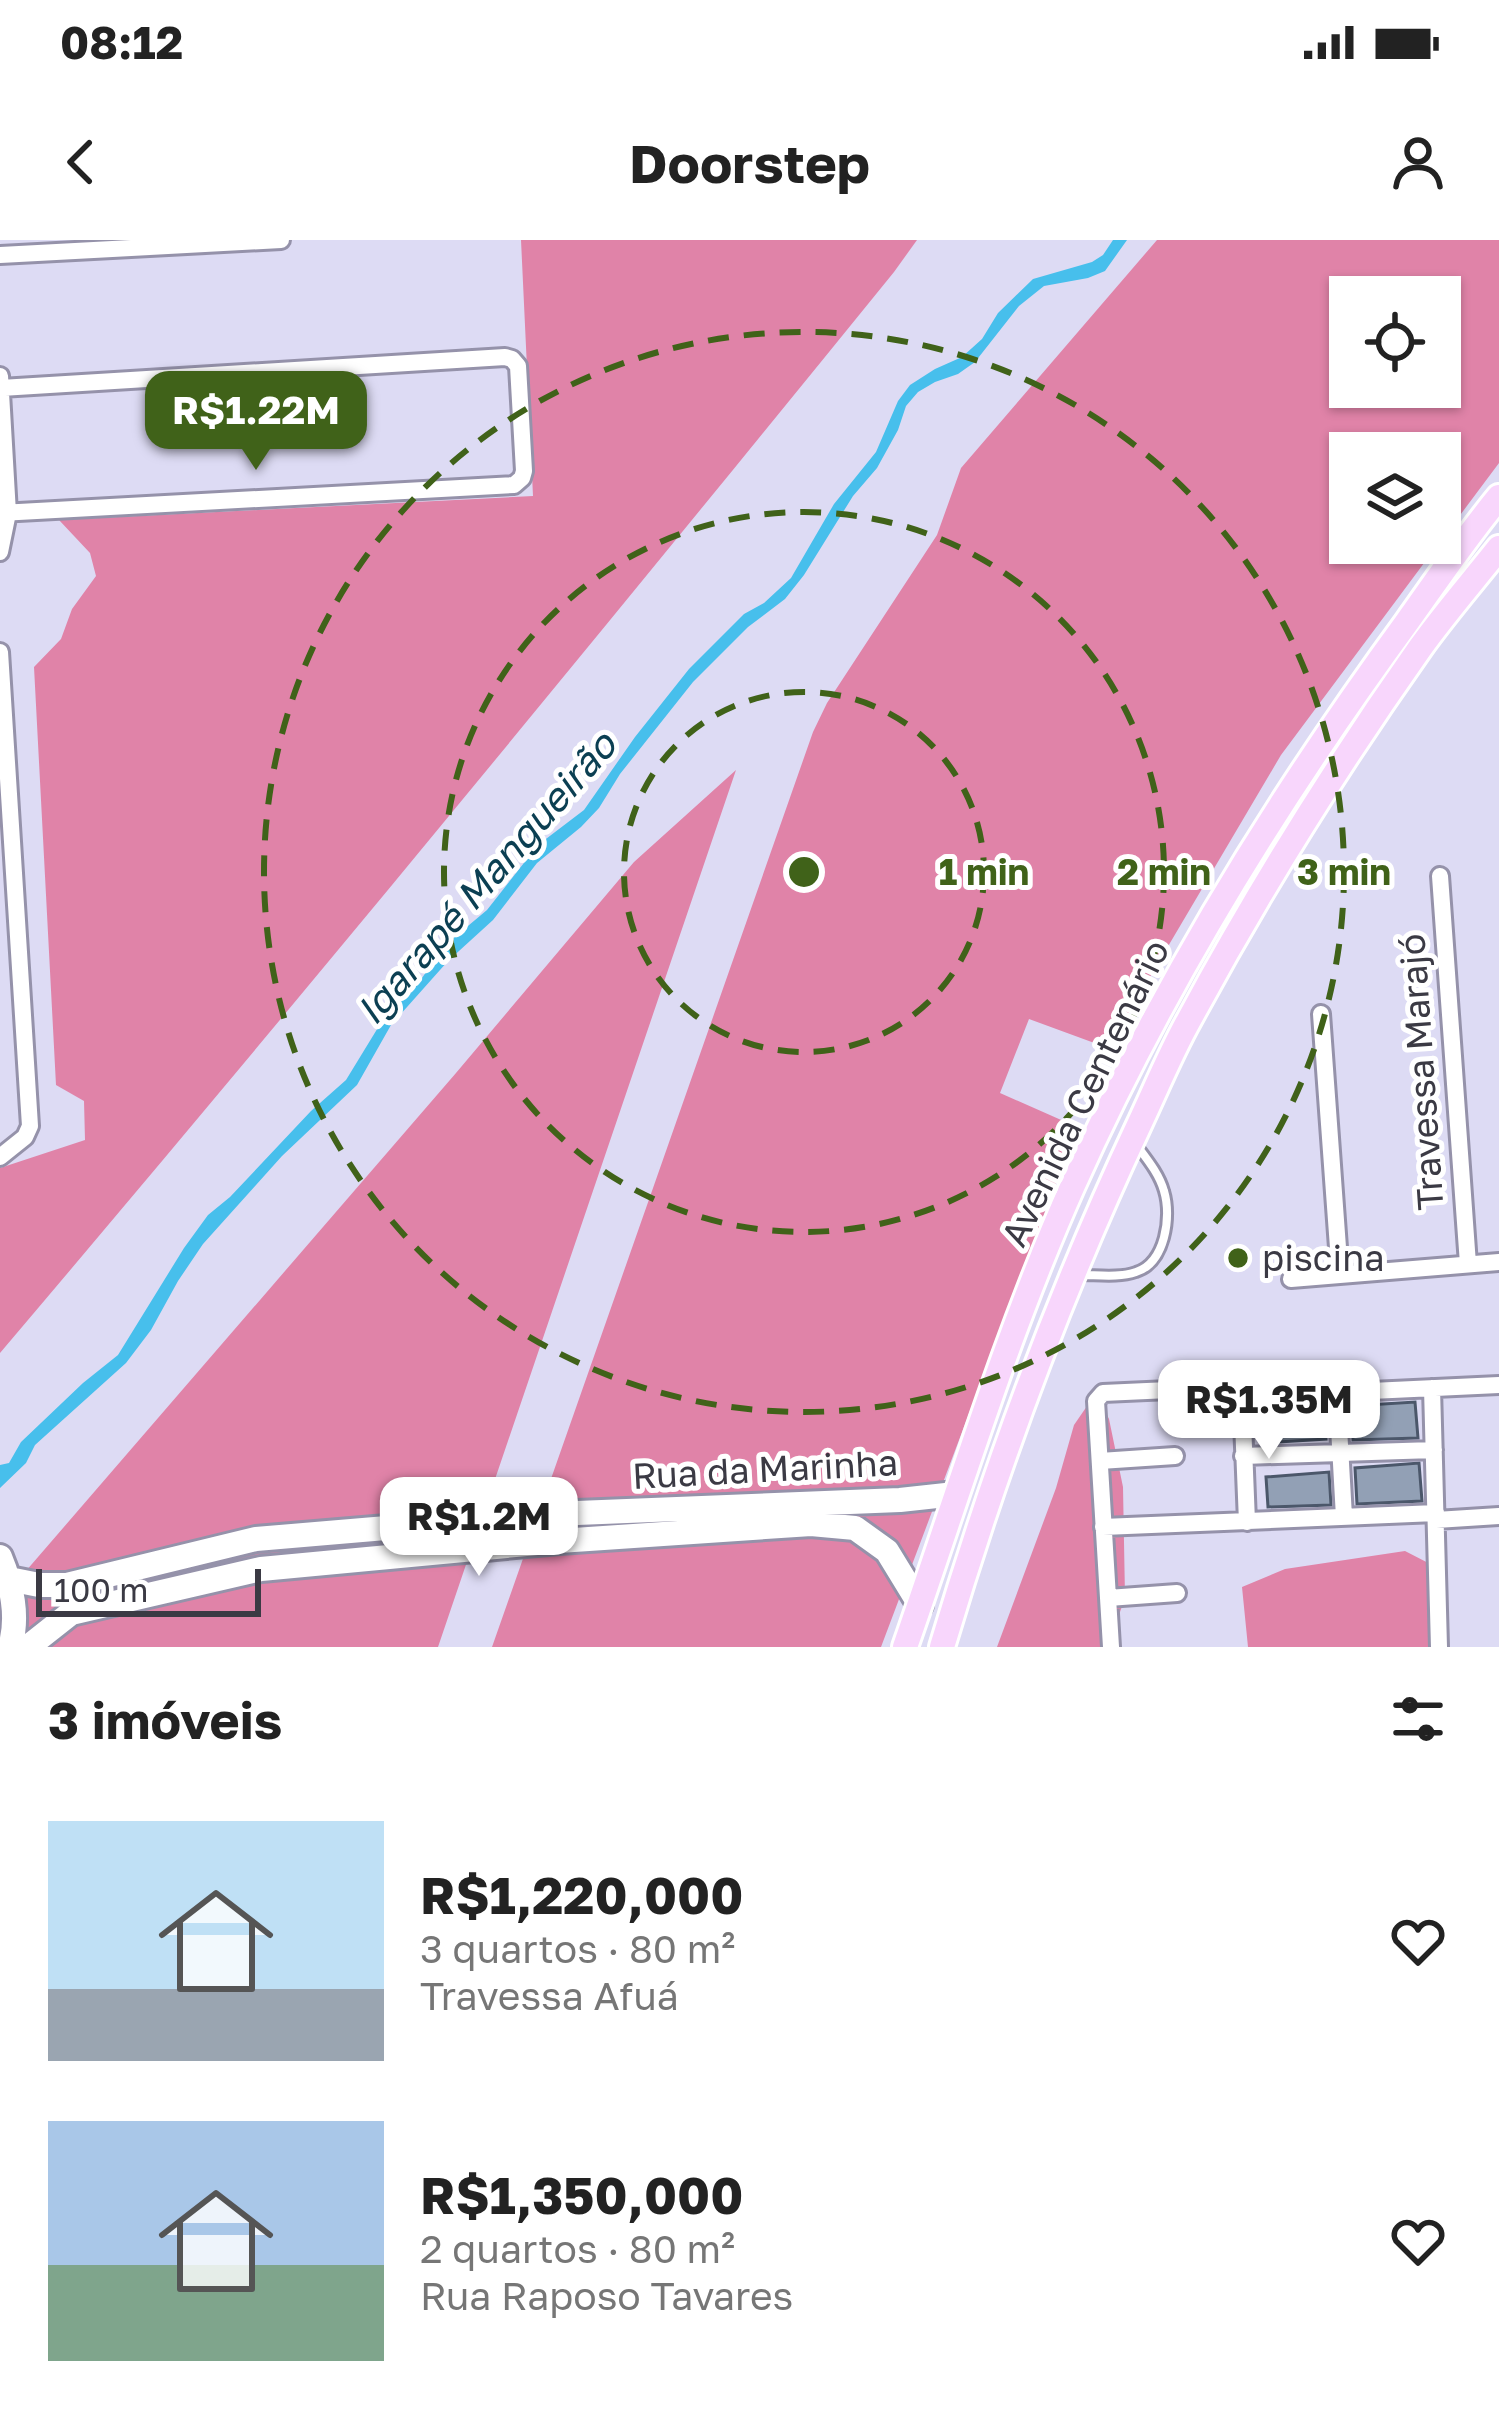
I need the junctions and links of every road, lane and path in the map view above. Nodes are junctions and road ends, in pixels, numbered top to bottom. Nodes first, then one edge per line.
1 (281, 240) edge
2 (0, 255) edge
3 (0, 376) edge
4 (1, 388) edge
5 (1499, 497) edge
6 (4, 513) edge
7 (1499, 548) edge
8 (0, 552) edge
9 (0, 652) edge
10 (3, 779) edge
11 (4, 817) edge
12 (1440, 876) dead end
13 (1321, 1014) dead end
14 (1133, 1138) junction
15 (0, 1157) edge
16 (1499, 1262) edge
17 (1468, 1264) junction
18 (1340, 1275) junction
19 (1072, 1276) junction
20 (1291, 1279) dead end
21 (1499, 1385) edge
22 (1432, 1388) junction
23 (1169, 1390) dead end
24 (1337, 1392) junction
25 (1434, 1450) junction
26 (1341, 1453) junction
27 (1175, 1456) dead end
28 (1243, 1456) junction
29 (1100, 1461) junction
30 (956, 1494) junction
31 (1436, 1516) junction
32 (1499, 1516) edge
33 (1344, 1517) junction
34 (1247, 1522) junction
35 (1103, 1527) junction
36 (4, 1568) edge
37 (1177, 1593) dead end
38 (1108, 1598) junction
39 (920, 1605) junction
40 (943, 1645) edge
41 (10, 1647) edge
42 (28, 1647) edge
43 (905, 1647) edge
44 (1111, 1647) edge
45 (1439, 1647) edge

1 - 2 street
3 - 4 street
4 - 6 street
4 - 6 street
5 - 30 main road, Avenida Centenário
6 - 8 street
7 - 14 main road, Avenida Centenário
9 - 10 street
10 - 11 street
11 - 15 street
12 - 17 street, Travessa Marajó
13 - 18 street
14 - 19 main road, Avenida Centenário
14 - 19 lane
16 - 17 street
17 - 18 street
18 - 20 street
19 - 40 main road, Avenida Centenário
21 - 22 street
22 - 24 street
22 - 25 street
23 - 29 street
24 - 26 street
24 - 28 street
25 - 26 street
25 - 31 street
26 - 28 street
26 - 33 street
27 - 29 street
28 - 34 street
29 - 35 street
30 - 36 main road, Rua da Marinha
30 - 39 main road, Avenida Centenário
31 - 32 street
31 - 33 street
31 - 45 street
33 - 34 street
34 - 35 street
35 - 38 street
36 - 41 main road
37 - 38 street
38 - 44 street
39 - 42 main road, Rua da Marinha
39 - 43 main road, Avenida Centenário

